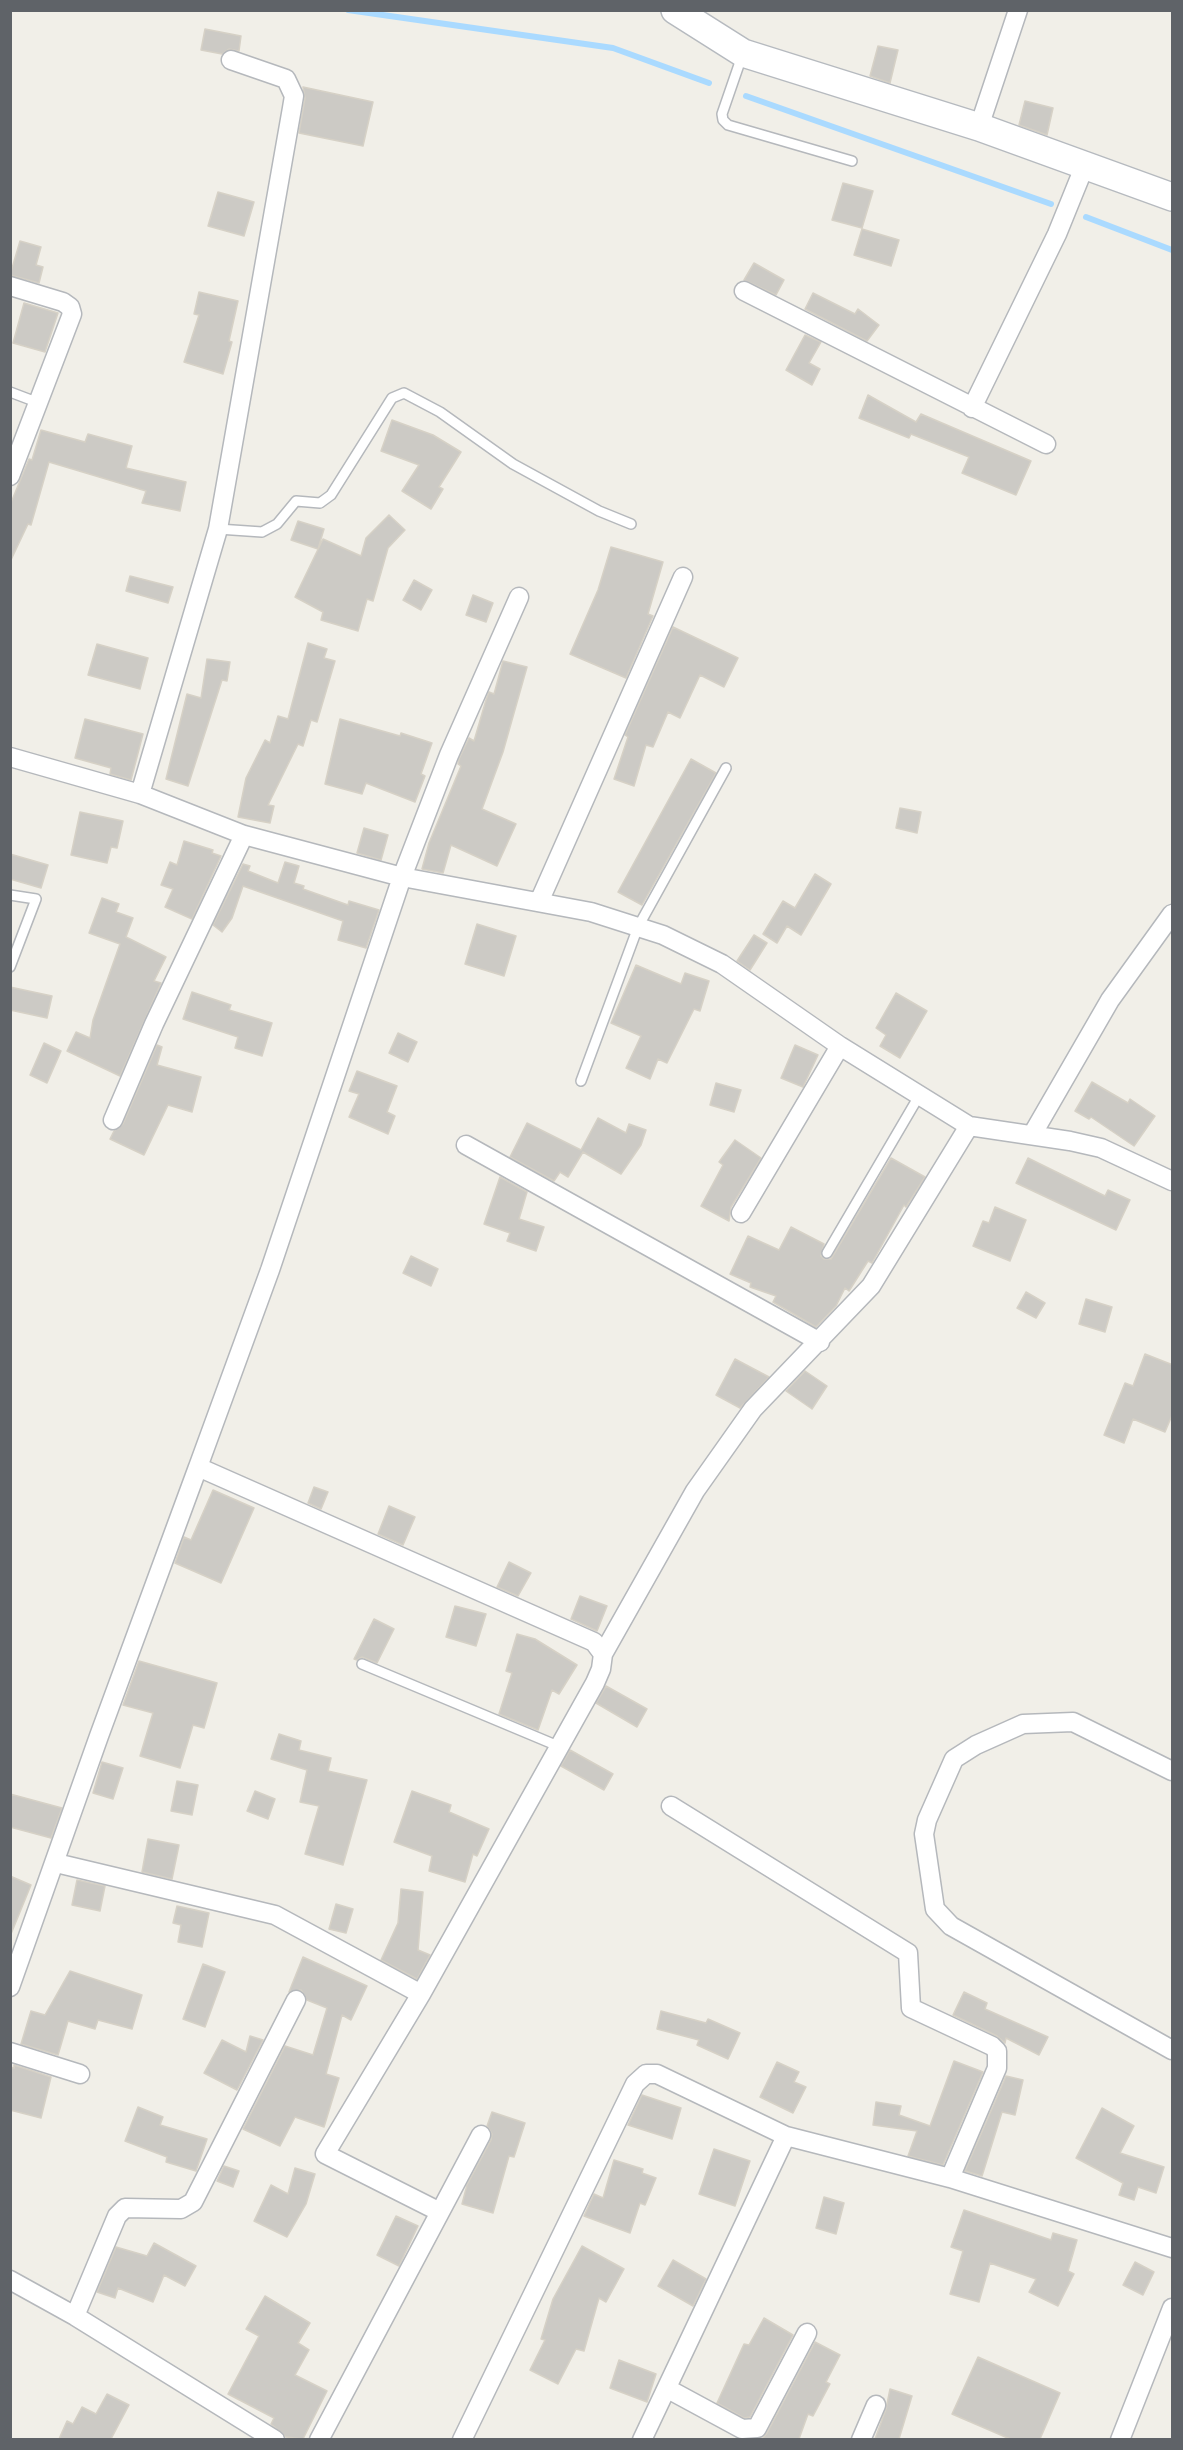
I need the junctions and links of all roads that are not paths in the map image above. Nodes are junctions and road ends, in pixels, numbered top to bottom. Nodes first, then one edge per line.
1 (675, 10) edge
2 (1018, 10) edge
3 (743, 53) junction
4 (231, 60) dead end
5 (979, 127) junction
6 (852, 161) dead end
7 (1085, 165) junction
8 (1173, 197) edge
9 (10, 286) edge
10 (744, 291) dead end
11 (10, 392) edge
12 (39, 403) junction
13 (972, 408) junction
14 (1046, 444) dead end
15 (10, 476) edge
16 (631, 524) dead end
17 (218, 529) junction
18 (683, 577) dead end
19 (519, 597) dead end
20 (10, 757) edge
21 (726, 768) dead end
22 (140, 794) junction
23 (244, 835) junction
24 (402, 877) junction
25 (10, 895) edge
26 (538, 902) junction
27 (1173, 914) edge
28 (638, 927) junction
29 (10, 967) edge
30 (840, 1046) junction
31 (581, 1081) dead end
32 (920, 1096) junction
33 (113, 1120) dead end
34 (969, 1126) junction
35 (1032, 1135) junction
36 (466, 1144) dead end
37 (1173, 1181) edge
38 (741, 1213) dead end
39 (827, 1253) dead end
40 (820, 1342) junction
41 (198, 1467) junction
42 (603, 1654) junction
43 (362, 1664) dead end
44 (558, 1746) junction
45 (1173, 1771) edge
46 (671, 1806) dead end
47 (56, 1863) junction
48 (10, 1987) edge
49 (422, 1994) junction
50 (297, 2000) dead end
51 (1173, 2050) edge
52 (10, 2052) edge
53 (80, 2074) dead end
54 (481, 2134) dead end
55 (786, 2136) junction
56 (950, 2178) junction
57 (440, 2212) junction
58 (1173, 2248) edge
59 (10, 2280) edge
60 (1173, 2308) edge
61 (75, 2316) junction
62 (807, 2333) dead end
63 (668, 2389) junction
64 (876, 2405) dead end
65 (275, 2439) edge
66 (319, 2439) edge
67 (462, 2439) edge
68 (642, 2439) edge
69 (861, 2439) edge
70 (1120, 2439) edge

1 - 3 street
2 - 5 street
3 - 5 street
3 - 6 lane
4 - 17 street
5 - 7 street
7 - 8 street
7 - 13 street
9 - 12 street
10 - 13 street
11 - 12 lane
12 - 15 street
13 - 14 street
16 - 17 lane
17 - 22 street
18 - 26 street
19 - 24 street
20 - 22 street
21 - 28 lane
22 - 23 street
23 - 24 street
23 - 33 street
24 - 26 street
24 - 41 street
25 - 29 lane
26 - 28 street
27 - 35 street
28 - 30 street
28 - 31 lane
30 - 32 street
30 - 38 street
32 - 34 street
32 - 39 lane
34 - 35 street
34 - 40 street
35 - 37 street
36 - 40 street
40 - 42 street
41 - 42 street
41 - 47 street
42 - 44 street
43 - 44 lane
44 - 49 street
45 - 51 street
46 - 56 street
47 - 48 street
47 - 49 street
49 - 57 street
50 - 61 street
52 - 53 street
54 - 57 street
55 - 56 street
55 - 63 street
55 - 67 street
56 - 58 street
57 - 66 street
59 - 61 street
60 - 70 street
61 - 65 street
62 - 63 street
63 - 68 street
64 - 69 street

